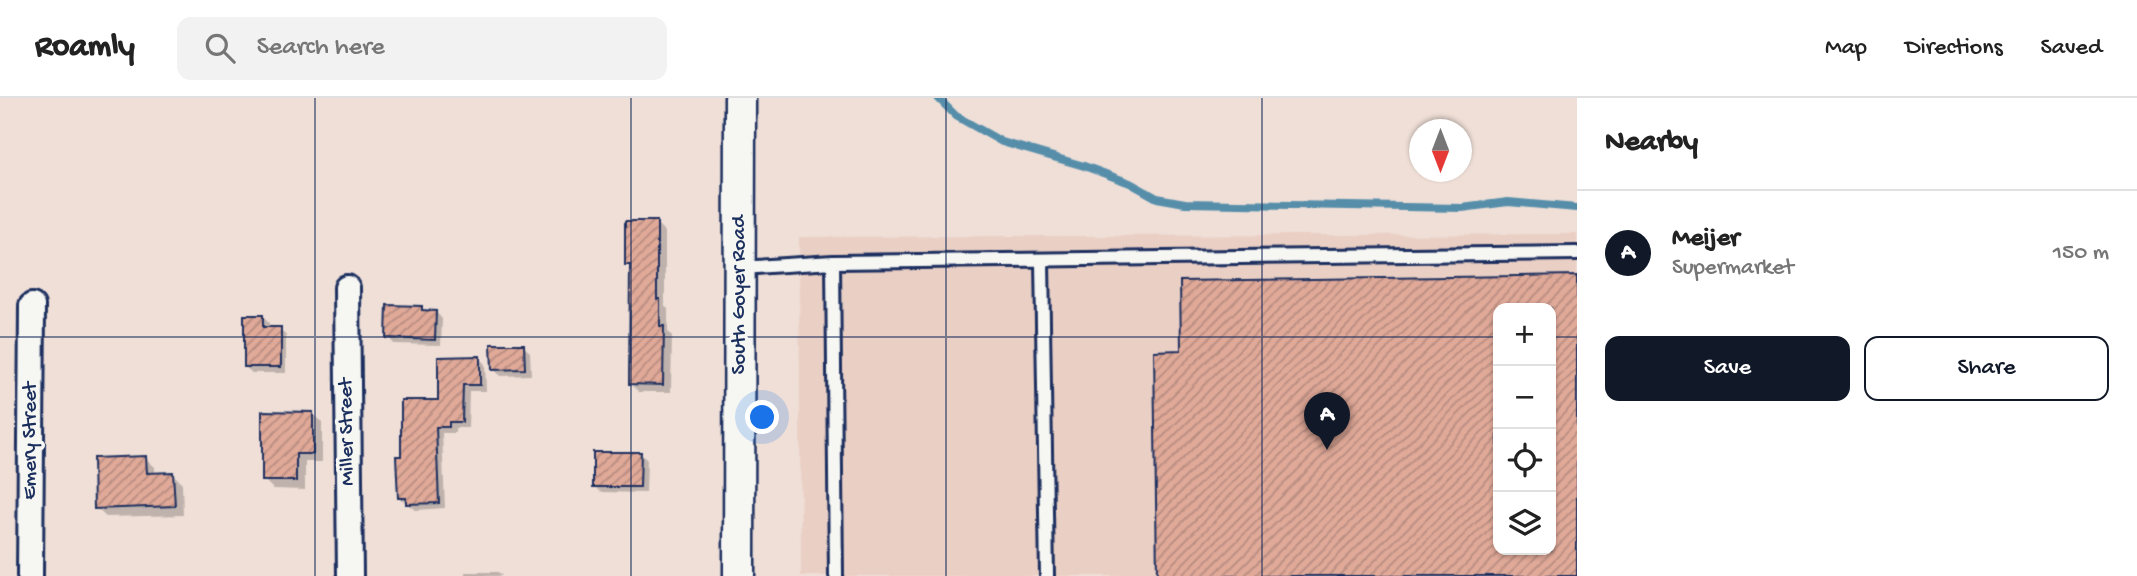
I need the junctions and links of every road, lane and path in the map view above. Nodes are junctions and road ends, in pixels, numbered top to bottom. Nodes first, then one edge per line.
1 (740, 98) edge
2 (1577, 253) edge
3 (1042, 261) junction
4 (833, 262) junction
5 (740, 268) junction
6 (347, 288) dead end
7 (32, 306) dead end
8 (30, 576) edge
9 (350, 576) edge
10 (739, 576) edge
11 (836, 576) edge
12 (1047, 576) edge

1 - 5 street, South Goyer Road
2 - 3 lane
3 - 4 lane
3 - 12 lane
4 - 5 lane
4 - 11 lane
5 - 10 street, South Goyer Road
6 - 9 street, Miller Street
7 - 8 street, Emery Street

